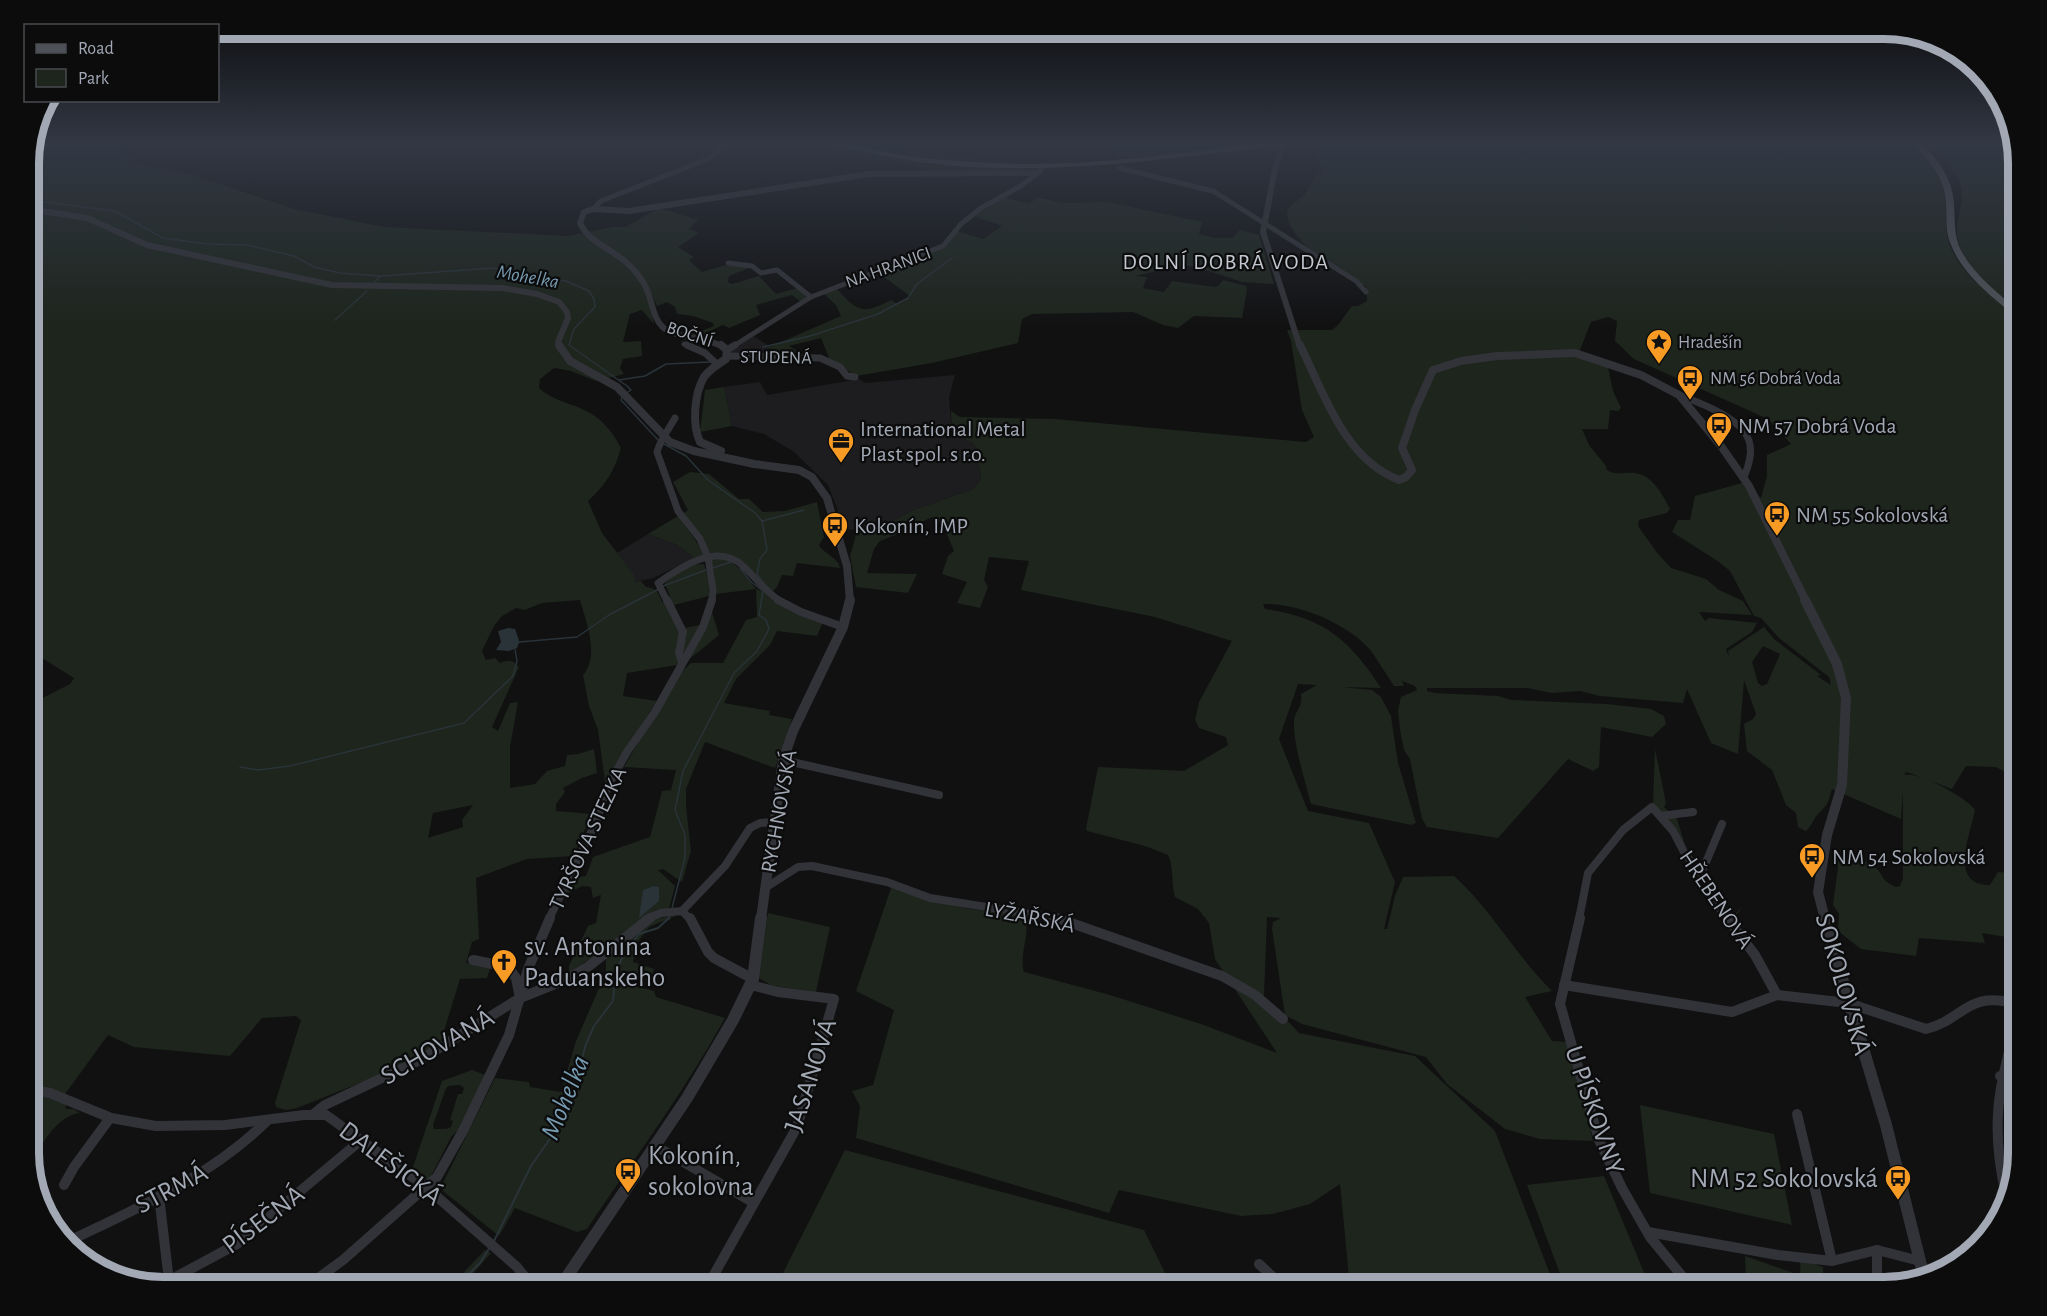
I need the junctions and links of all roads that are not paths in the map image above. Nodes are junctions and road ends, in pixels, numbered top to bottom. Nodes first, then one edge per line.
1 (598, 203) edge
2 (678, 203) edge
3 (989, 203) edge
4 (1233, 203) edge
5 (1268, 203) edge
6 (1950, 203) edge
7 (593, 208) junction
8 (39, 211) edge
9 (1265, 222) junction
10 (728, 263) dead end
11 (1366, 292) dead end
12 (811, 297) junction
13 (2008, 305) edge
14 (684, 344) dead end
15 (727, 353) junction
16 (718, 365) junction
17 (855, 377) dead end
18 (1679, 395) junction
19 (675, 418) dead end
20 (662, 441) junction
21 (772, 466) junction
22 (1744, 477) junction
23 (708, 557) junction
24 (843, 627) junction
25 (681, 662) junction
26 (783, 760) junction
27 (939, 795) dead end
28 (1652, 807) joint
29 (1693, 812) dead end
30 (1660, 816) junction
31 (775, 822) junction
32 (1722, 824) dead end
33 (1701, 874) junction
34 (765, 888) junction
35 (682, 911) junction
36 (473, 960) dead end
37 (752, 982) junction
38 (1564, 985) junction
39 (1777, 995) junction
40 (520, 998) junction
41 (2008, 1001) edge
42 (1848, 1003) junction
43 (1283, 1019) dead end
44 (2008, 1052) edge
45 (2000, 1076) junction
46 (2008, 1081) edge
47 (39, 1089) edge
48 (315, 1113) junction
49 (1797, 1114) dead end
50 (110, 1118) junction
51 (267, 1121) junction
52 (360, 1141) junction
53 (654, 1145) junction
54 (2004, 1183) edge
55 (64, 1185) dead end
56 (426, 1187) junction
57 (159, 1196) junction
58 (754, 1203) junction
59 (1648, 1232) junction
60 (73, 1239) edge
61 (1877, 1250) junction
62 (1832, 1261) junction
63 (1259, 1264) dead end
64 (1922, 1269) edge
65 (164, 1277) edge
66 (177, 1277) edge
67 (320, 1277) edge
68 (525, 1277) edge
69 (566, 1277) edge
70 (713, 1277) edge
71 (1273, 1277) edge
72 (1683, 1277) edge
73 (1877, 1277) edge

1 - 7 street
2 - 7 street
3 - 12 street, NA HRANICI
4 - 9 street
5 - 9 street
6 - 13 main road
7 - 15 street, BOČNÍ
8 - 20 street, RYCHNOVSKÁ
9 - 11 street
9 - 18 street
10 - 12 street
12 - 15 street, NA HRANICI
14 - 16 street
15 - 16 street, BOČNÍ
15 - 17 street, STUDENÁ
16 - 21 street, BOČNÍ
18 - 22 street, SOKOLOVSKÁ
18 - 22 street
19 - 20 street
20 - 21 street, RYCHNOVSKÁ
20 - 23 street, TYRŠOVA STEZKA
21 - 24 street, RYCHNOVSKÁ
22 - 42 street, SOKOLOVSKÁ
23 - 24 street
23 - 25 street, TYRŠOVA STEZKA
23 - 25 street
24 - 26 street, RYCHNOVSKÁ
25 - 40 street, TYRŠOVA STEZKA
26 - 27 street
26 - 31 street, RYCHNOVSKÁ
28 - 30 street, HŘEBENOVÁ
28 - 38 street, U PÍSKOVNY
29 - 30 street
30 - 33 street, HŘEBENOVÁ
31 - 34 street, RYCHNOVSKÁ
31 - 35 street
32 - 33 street
33 - 39 street, HŘEBENOVÁ
34 - 37 street, RYCHNOVSKÁ
34 - 43 street, LYŽAŘSKÁ
35 - 37 street
35 - 40 street, SCHOVANÁ
36 - 40 street
37 - 53 street, RYCHNOVSKÁ
37 - 58 street, JASANOVÁ
38 - 39 street
38 - 59 street, U PÍSKOVNY
39 - 42 street
40 - 48 street, SCHOVANÁ
40 - 56 street, TYRŠOVA STEZKA
41 - 42 street
42 - 64 street, SOKOLOVSKÁ
44 - 45 street
45 - 46 street
45 - 54 street
47 - 50 street, DALEŠICKÁ
48 - 51 street, DALEŠICKÁ
48 - 52 street, DALEŠICKÁ
49 - 62 street
50 - 51 street, DALEŠICKÁ
50 - 55 street
51 - 57 street, STRMÁ
52 - 56 street, DALEŠICKÁ
52 - 66 street, PÍSEČNÁ
53 - 58 street
53 - 69 street, RYCHNOVSKÁ
56 - 67 street, TYRŠOVA STEZKA
56 - 68 street, DALEŠICKÁ
57 - 60 street, STRMÁ
57 - 65 street
58 - 70 street, JASANOVÁ
59 - 62 street
59 - 72 street, U PÍSKOVNY
61 - 62 street
61 - 64 street
61 - 73 street
63 - 71 street

